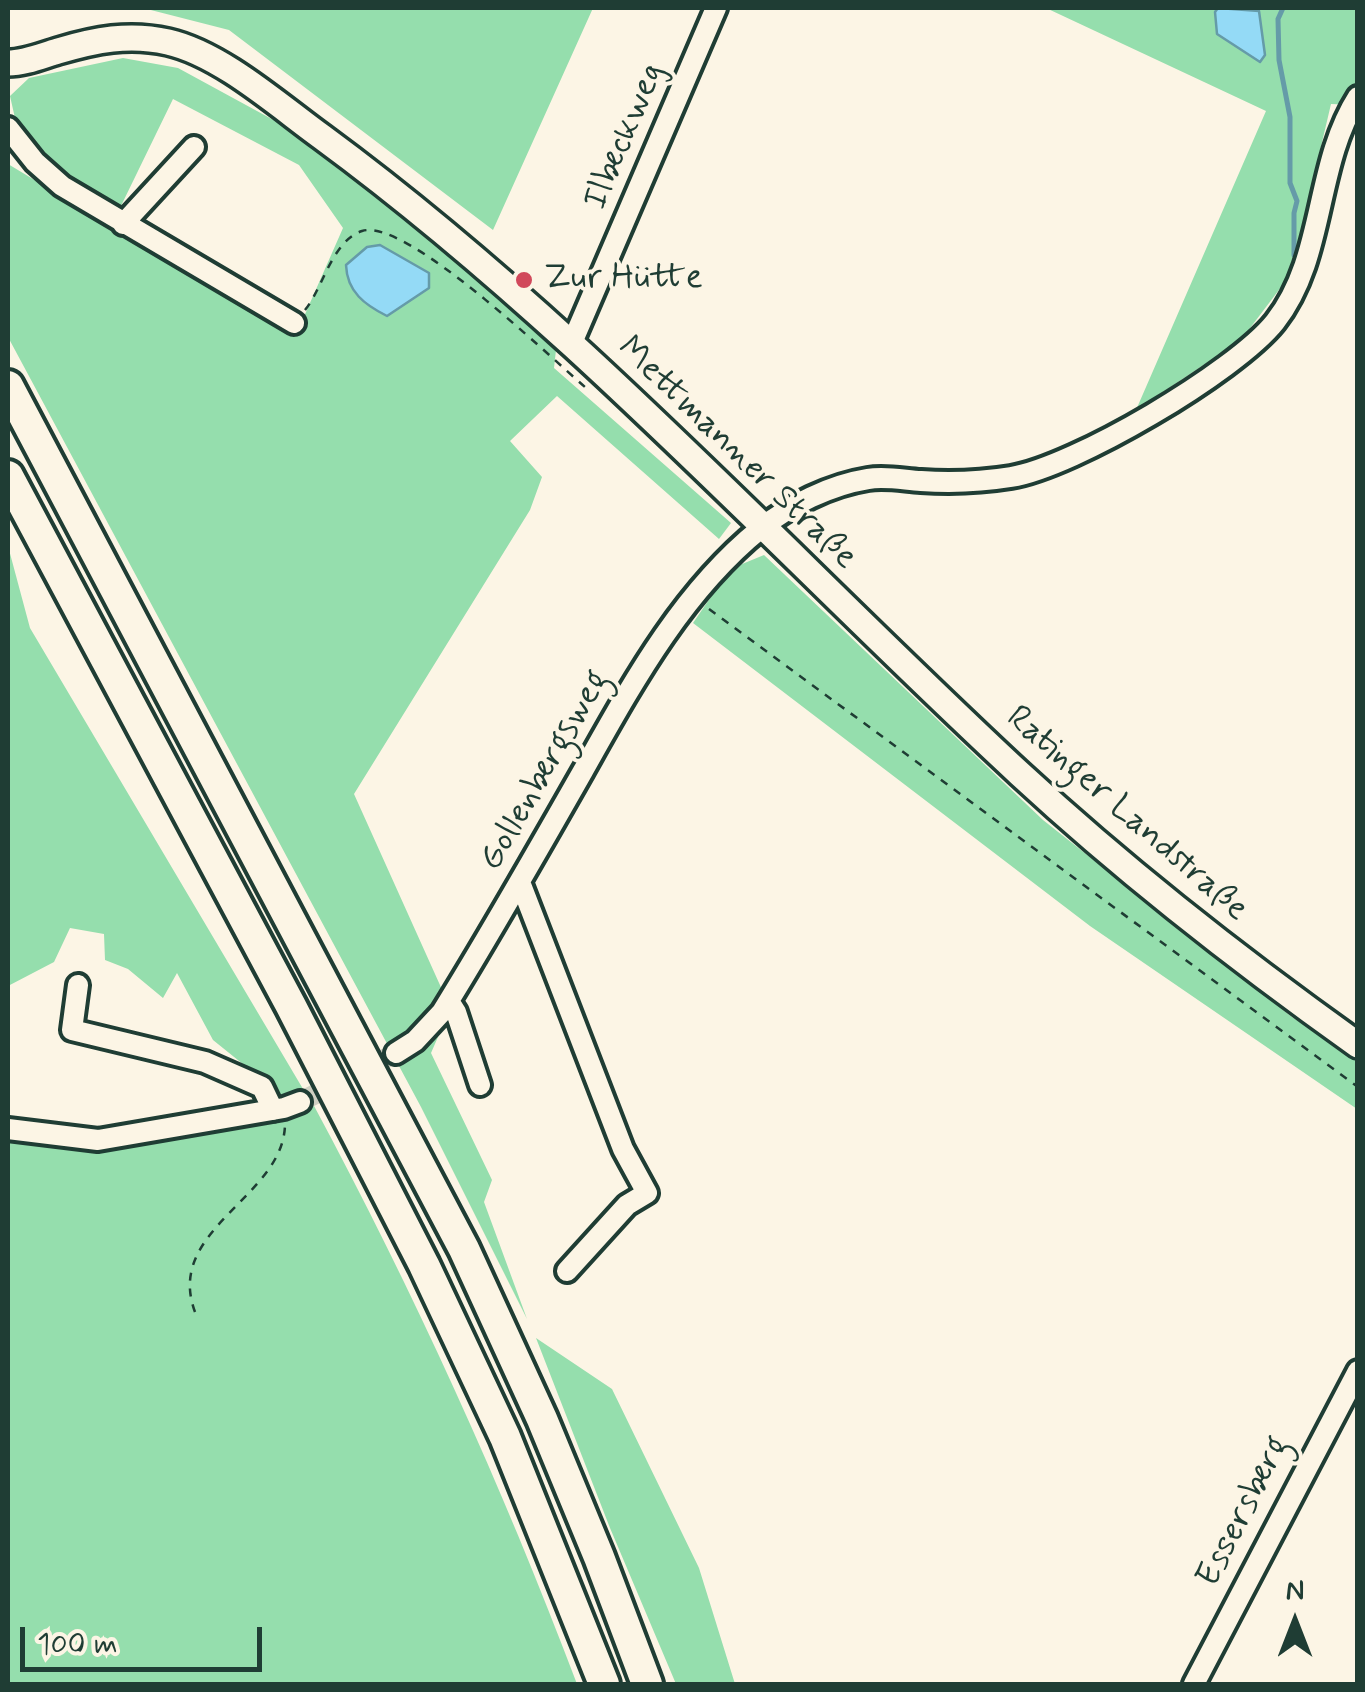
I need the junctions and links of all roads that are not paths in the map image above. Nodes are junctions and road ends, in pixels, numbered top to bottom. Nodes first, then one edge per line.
1 (716, 8) edge
2 (8, 63) edge
3 (1358, 97) edge
4 (8, 128) edge
5 (194, 147) dead end
6 (123, 224) junction
7 (294, 323) road end
8 (571, 345) junction
9 (8, 386) edge
10 (8, 476) edge
11 (762, 528) junction
12 (862, 622) joint
13 (520, 882) junction
14 (78, 985) dead end
15 (449, 1000) junction
16 (1358, 1045) edge
17 (396, 1053) tunnel mouth
18 (480, 1086) dead end
19 (8, 1130) edge
20 (567, 1271) dead end
21 (1358, 1371) edge
22 (604, 1684) edge
23 (647, 1684) edge
24 (1194, 1684) edge

1 - 8 street, Ilbeckweg
2 - 8 main road, Mettmanner Straße
3 - 11 street, Gollenbergsweg
4 - 6 street
5 - 6 street
6 - 7 street
8 - 11 main road, Mettmanner Straße
9 - 23 highway
10 - 22 highway
11 - 12 main road, Mettmanner Straße
11 - 13 street, Gollenbergsweg
12 - 16 main road, Ratinger Landstraße
13 - 15 street, Gollenbergsweg
13 - 20 street
14 - 19 street
15 - 17 street, Gollenbergsweg
15 - 18 street
21 - 24 street, Essersberg

